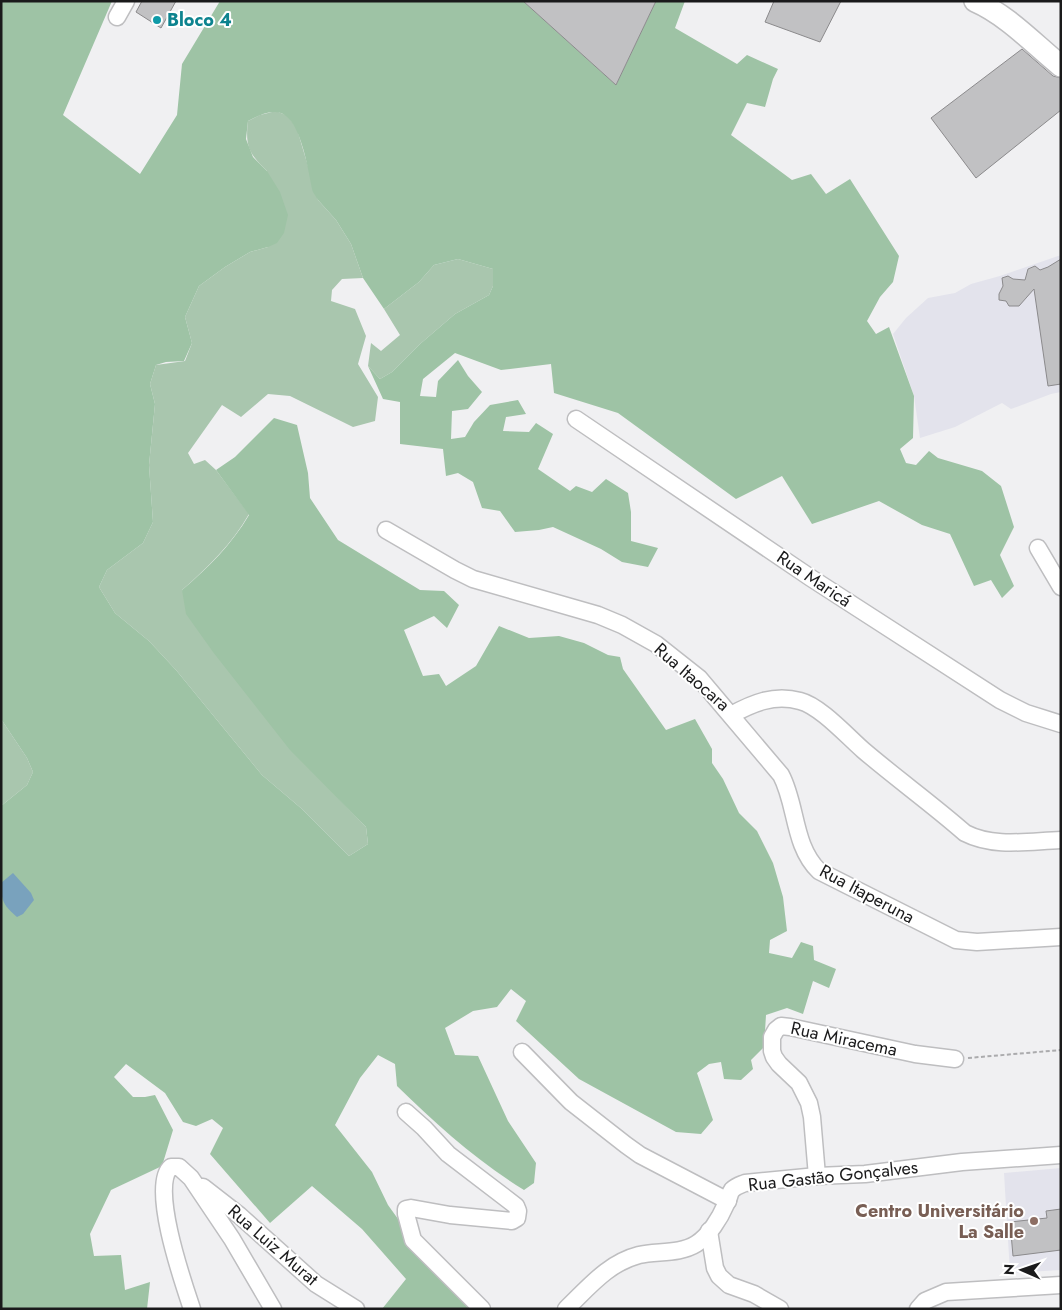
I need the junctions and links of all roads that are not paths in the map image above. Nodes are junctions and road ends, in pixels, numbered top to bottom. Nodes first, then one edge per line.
1 (126, 1) edge
2 (975, 1) edge
3 (117, 17) dead end
4 (1061, 66) edge
5 (576, 419) dead end
6 (386, 530) dead end
7 (1038, 548) dead end
8 (1061, 587) edge
9 (731, 714) junction
10 (1061, 724) edge
11 (1061, 840) edge
12 (1061, 938) edge
13 (522, 1052) dead end
14 (955, 1059) road end
15 (406, 1112) dead end
16 (1061, 1155) edge
17 (817, 1176) junction
18 (191, 1178) junction
19 (728, 1201) junction
20 (709, 1231) junction
21 (1061, 1285) edge
22 (192, 1309) edge
23 (273, 1309) edge
24 (356, 1309) edge
25 (482, 1309) edge
26 (566, 1309) edge
27 (780, 1309) edge
28 (918, 1309) edge

1 - 3 street
2 - 4 main road
5 - 10 street, Rua Maricá
6 - 9 street, Rua Itaocara
7 - 8 street
9 - 11 street, Rua Itaocara
9 - 12 street, Rua Itaperuna
13 - 19 street
14 - 17 street, Rua Miracema
15 - 25 street
16 - 17 street, Rua Gastão Gonçalves
17 - 19 street, Rua Gastão Gonçalves
18 - 22 street, Rua Luiz Murat
18 - 23 street
18 - 24 street, Rua Luiz Murat
19 - 20 street, Rua Gastão Gonçalves
20 - 26 street, Rua Gastão Gonçalves
20 - 27 street
21 - 28 street

